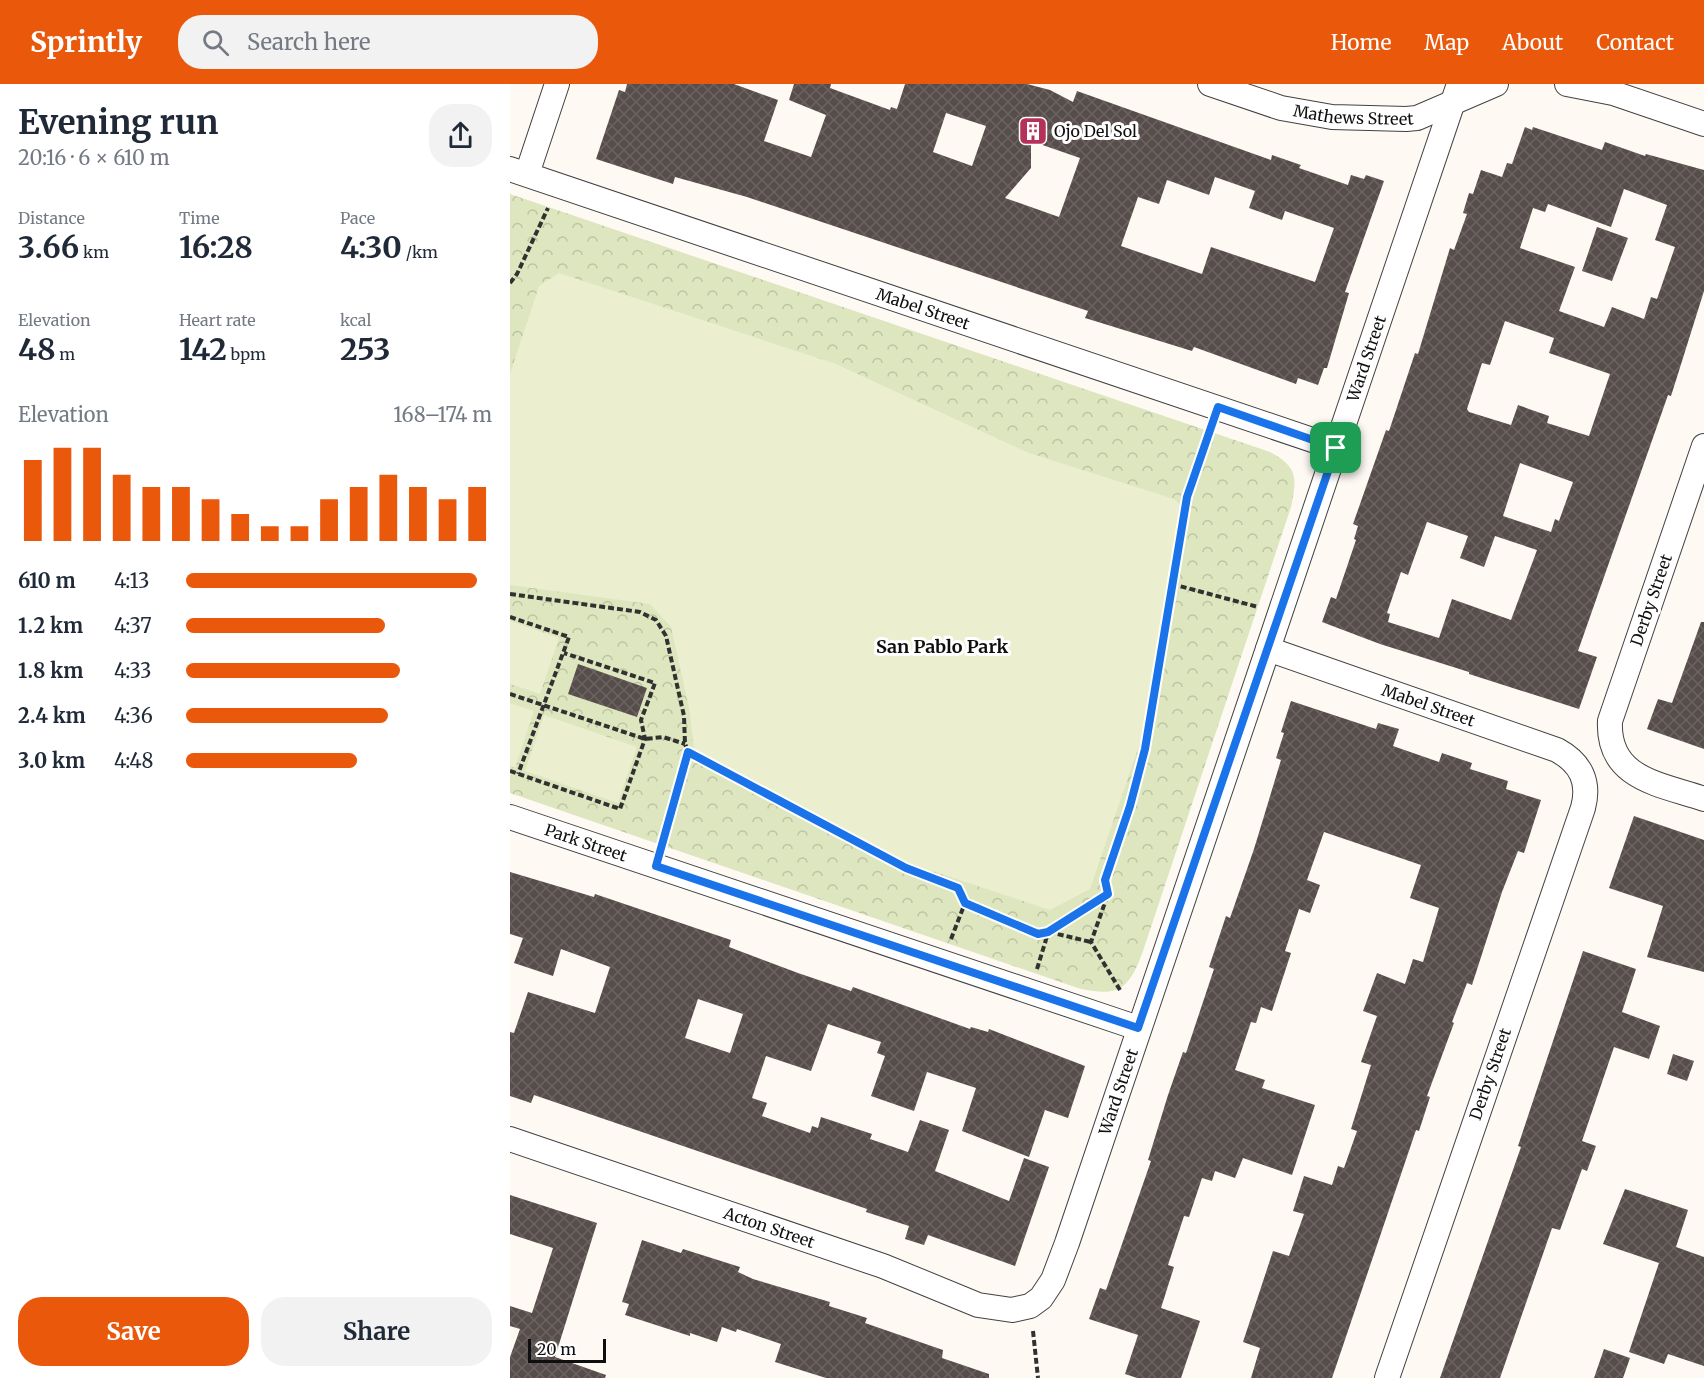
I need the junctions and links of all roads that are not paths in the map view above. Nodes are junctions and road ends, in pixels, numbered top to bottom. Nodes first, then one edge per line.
1 (557, 84) edge
2 (1209, 84) edge
3 (1496, 84) edge
4 (1567, 84) edge
5 (1456, 93) edge
6 (1704, 124) edge
7 (518, 171) edge
8 (1704, 446) edge
9 (1336, 448) junction
10 (1268, 649) junction
11 (1581, 770) joint
12 (1704, 798) edge
13 (510, 817) edge
14 (1138, 1028) junction
15 (510, 1139) edge
16 (1030, 1306) joint
17 (1387, 1378) edge

1 - 7 street
2 - 5 street, Mathews Street
3 - 5 street, Mathews Street
4 - 6 street
5 - 9 street, Ward Street
7 - 9 street, Mabel Street
8 - 12 street, Derby Street
9 - 10 street, Ward Street
10 - 11 street, Mabel Street
10 - 14 street, Ward Street
11 - 17 street, Derby Street
13 - 14 street, Park Street
14 - 16 street, Ward Street
15 - 16 street, Acton Street

